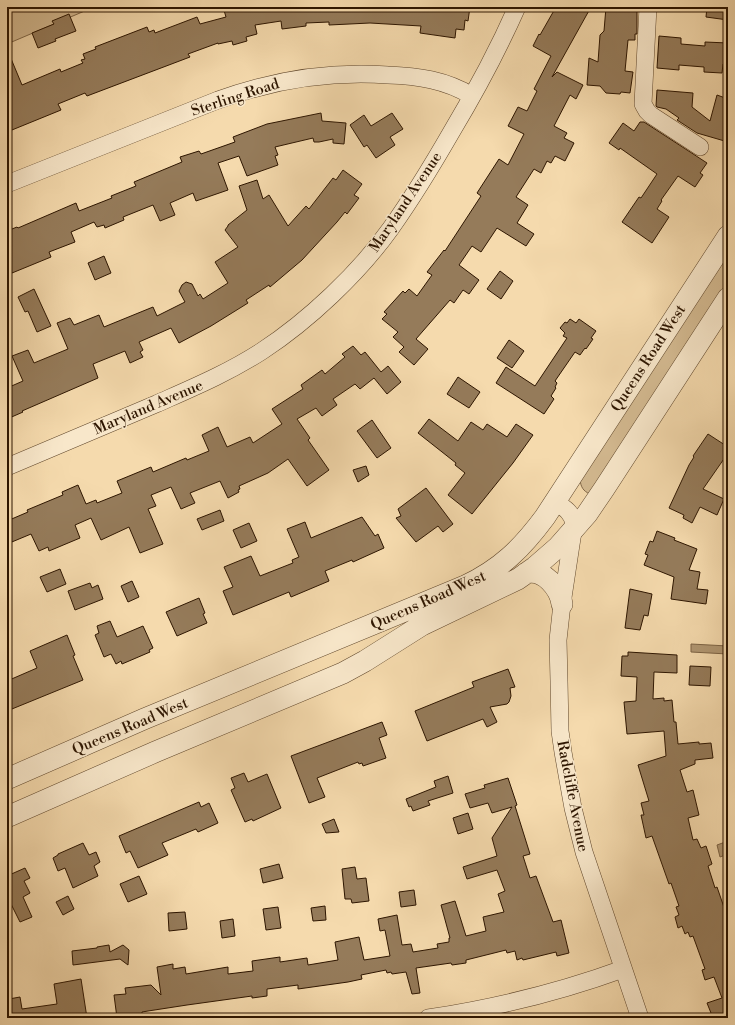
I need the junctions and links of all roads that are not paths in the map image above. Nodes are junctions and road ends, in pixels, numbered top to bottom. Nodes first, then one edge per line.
1 (517, 7) edge
2 (648, 7) edge
3 (472, 96) junction
4 (700, 147) dead end
5 (7, 184) edge
6 (728, 236) edge
7 (728, 298) edge
8 (7, 467) edge
9 (555, 502) junction
10 (574, 530) junction
11 (526, 573) junction
12 (562, 604) junction
13 (7, 779) edge
14 (7, 817) edge
15 (623, 969) junction
16 (428, 1018) edge
17 (640, 1018) edge

1 - 3 street, Maryland Avenue
2 - 4 street
3 - 5 street, Sterling Road
3 - 8 street, Maryland Avenue
6 - 9 street, Queens Road West
7 - 10 street, Queens Road West
9 - 10 street, Radcliffe Avenue
9 - 13 street, Queens Road West
10 - 11 street, Queens Road West
10 - 12 street, Radcliffe Avenue
11 - 12 street
11 - 14 street, Queens Road West
12 - 15 street, Radcliffe Avenue
15 - 16 street
15 - 17 street, Radcliffe Avenue

